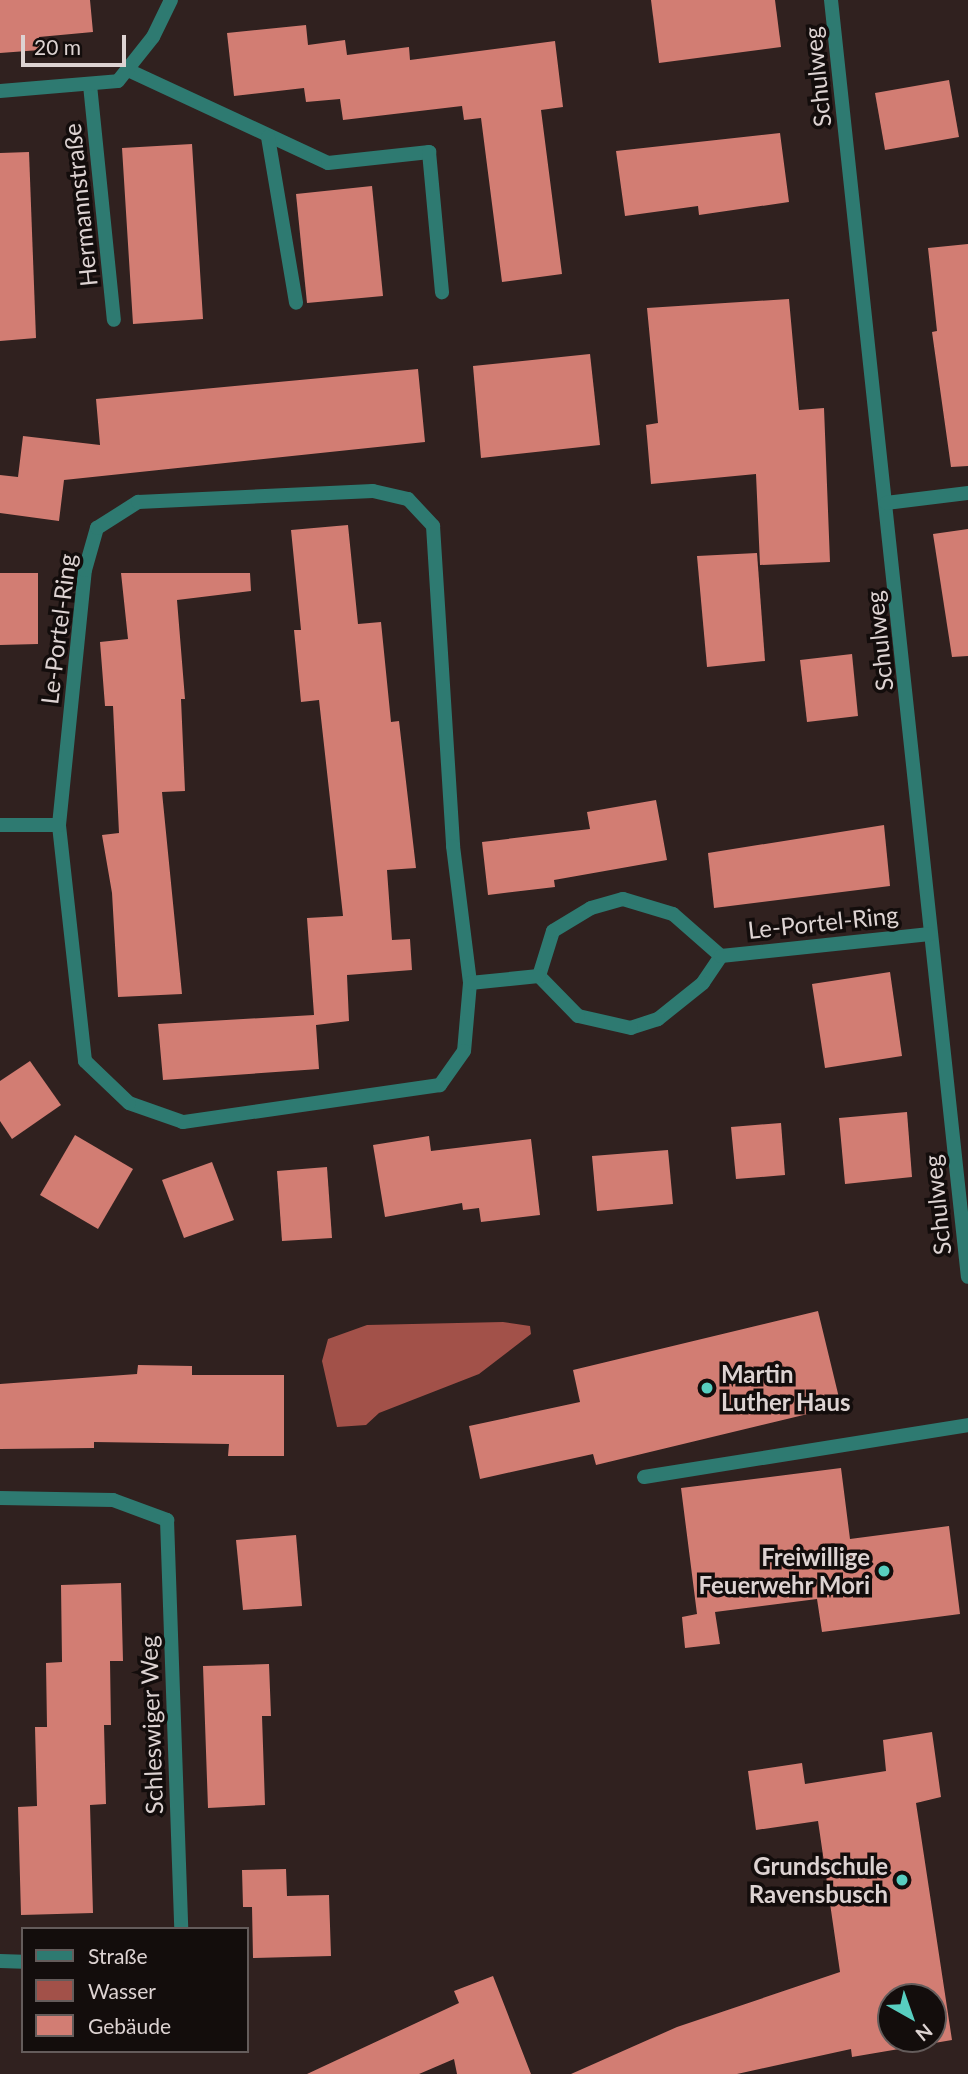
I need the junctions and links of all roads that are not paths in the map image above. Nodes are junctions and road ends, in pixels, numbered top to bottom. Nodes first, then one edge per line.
1 (171, 0) edge
2 (831, 0) edge
3 (130, 71) junction
4 (90, 85) junction
5 (0, 91) edge
6 (268, 137) junction
7 (442, 292) dead end
8 (296, 303) dead end
9 (114, 320) dead end
10 (968, 493) edge
11 (886, 503) junction
12 (0, 825) edge
13 (59, 825) junction
14 (930, 934) junction
15 (721, 956) junction
16 (539, 976) junction
17 (470, 982) junction
18 (968, 1277) edge
19 (968, 1426) edge
20 (644, 1477) dead end
21 (0, 1499) edge
22 (181, 1927) edge
23 (0, 1961) edge
24 (21, 1962) edge

1 - 3 street
2 - 11 street, Schulweg
3 - 4 street, Hermannstraße
3 - 6 street
4 - 5 street, Hermannstraße
4 - 9 street, Hermannstraße
6 - 7 street
6 - 8 street
10 - 11 street
11 - 14 street, Schulweg
12 - 13 street
13 - 17 street, Le-Portel-Ring
13 - 17 street, Le-Portel-Ring
14 - 15 street, Le-Portel-Ring
14 - 18 street, Schulweg
15 - 16 street, Le-Portel-Ring
15 - 16 street, Le-Portel-Ring
16 - 17 street
19 - 20 street
21 - 22 street, Schleswiger Weg
23 - 24 street

